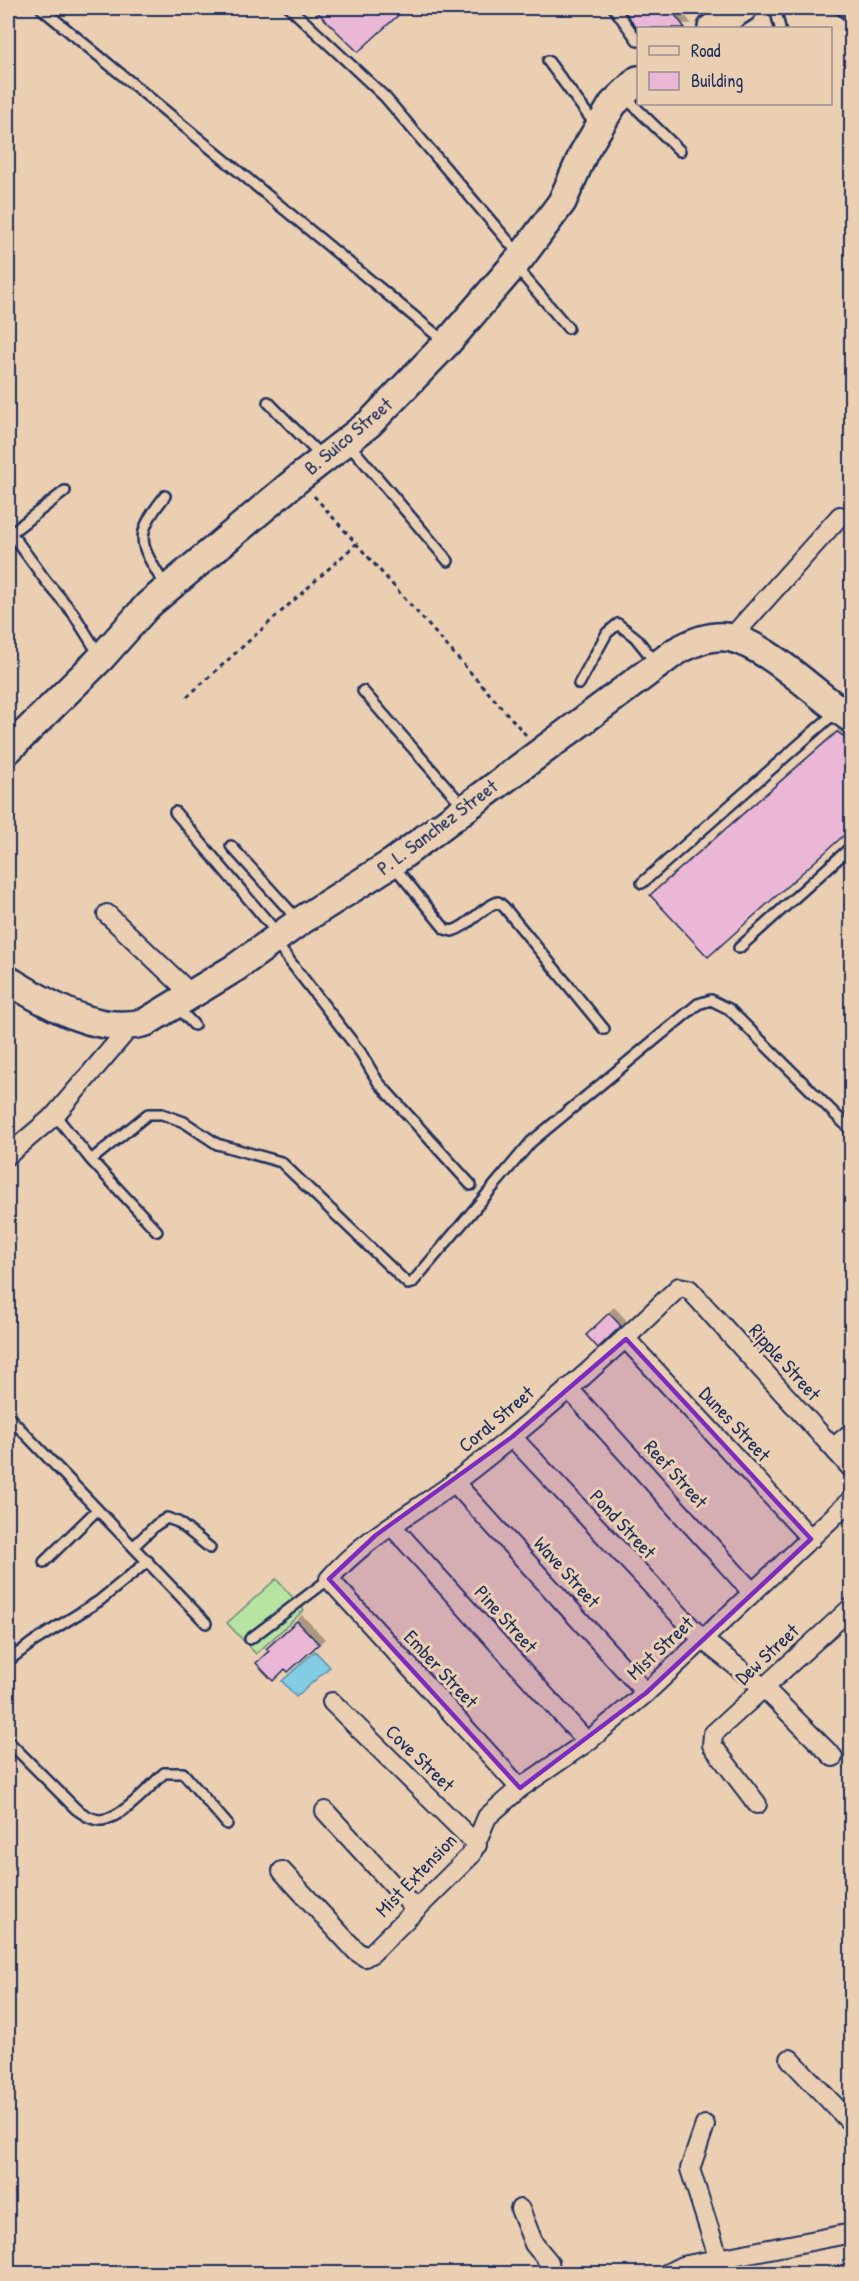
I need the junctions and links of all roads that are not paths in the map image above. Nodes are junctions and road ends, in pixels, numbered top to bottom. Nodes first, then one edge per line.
1 (290, 8) edge
2 (614, 8) edge
3 (743, 8) edge
4 (775, 8) edge
5 (839, 8) edge
6 (42, 9) edge
7 (852, 18) edge
8 (714, 27) edge
9 (780, 27) edge
10 (637, 38) edge
11 (548, 61) dead end
12 (631, 87) edge
13 (645, 105) edge
14 (598, 128) junction
15 (680, 151) dead end
16 (518, 261) junction
17 (568, 328) dead end
18 (447, 343) junction
19 (268, 402) dead end
20 (347, 442) junction
21 (324, 460) junction
22 (65, 491) dead end
23 (165, 496) dead end
24 (840, 516) dead end
25 (9, 534) edge
26 (448, 561) dead end
27 (167, 589) junction
28 (731, 638) junction
29 (101, 658) junction
30 (658, 665) junction
31 (579, 684) dead end
32 (363, 691) dead end
33 (845, 715) edge
34 (8, 750) edge
35 (464, 808) junction
36 (175, 812) dead end
37 (231, 846) dead end
38 (852, 846) edge
39 (392, 863) junction
40 (642, 883) dead end
41 (107, 914) dead end
42 (284, 933) junction
43 (738, 948) dead end
44 (8, 980) edge
45 (183, 999) junction
46 (194, 1025) dead end
47 (130, 1027) junction
48 (604, 1029) dead end
49 (55, 1115) junction
50 (852, 1131) edge
51 (8, 1155) edge
52 (91, 1160) junction
53 (471, 1185) dead end
54 (156, 1231) dead end
55 (684, 1286) joint
56 (626, 1339) junction
57 (568, 1388) junction
58 (8, 1416) edge
59 (852, 1432) edge
60 (512, 1437) junction
61 (833, 1448) junction
62 (852, 1469) edge
63 (454, 1482) junction
64 (852, 1499) edge
65 (96, 1511) junction
66 (392, 1526) junction
67 (811, 1539) junction
68 (134, 1546) junction
69 (210, 1548) dead end
70 (148, 1561) junction
71 (44, 1562) dead end
72 (329, 1580) junction
73 (752, 1591) junction
74 (852, 1607) edge
75 (206, 1623) dead end
76 (250, 1639) dead end
77 (703, 1640) junction
78 (8, 1661) edge
79 (764, 1688) junction
80 (646, 1693) junction
81 (332, 1702) dead end
82 (8, 1741) edge
83 (587, 1742) junction
84 (834, 1757) dead end
85 (520, 1788) junction
86 (757, 1804) dead end
87 (325, 1811) dead end
88 (487, 1816) joint
89 (227, 1824) dead end
90 (477, 1845) junction
91 (282, 1871) dead end
92 (415, 1909) junction
93 (790, 2059) dead end
94 (852, 2124) edge
95 (705, 2125) dead end
96 (520, 2209) dead end
97 (852, 2234) edge
98 (719, 2260) junction
99 (551, 2274) edge
100 (666, 2274) edge

1 - 16 lane
2 - 10 lane
3 - 8 street
4 - 9 lane
5 - 7 lane
6 - 18 lane
11 - 14 lane
12 - 14 street, B. Suico Street
13 - 15 lane
14 - 16 street, B. Suico Street
16 - 17 lane
16 - 18 street, B. Suico Street
18 - 20 street, B. Suico Street
19 - 21 lane
20 - 21 street, B. Suico Street
20 - 26 lane
21 - 27 street, B. Suico Street
22 - 25 lane
23 - 27 lane
24 - 28 street
25 - 29 lane
27 - 29 street, B. Suico Street
28 - 30 street, P. L. Sanchez Street
28 - 33 street, P. L. Sanchez Street
29 - 34 street, B. Suico Street
30 - 31 lane
30 - 35 street, P. L. Sanchez Street
32 - 35 lane
33 - 40 lane
35 - 39 street, P. L. Sanchez Street
36 - 42 lane
37 - 42 lane
38 - 43 lane
39 - 42 street, P. L. Sanchez Street
39 - 48 lane
41 - 45 street
42 - 45 street, P. L. Sanchez Street
42 - 53 lane
44 - 47 street
45 - 46 lane
45 - 47 street, P. L. Sanchez Street
47 - 49 street
49 - 51 street
49 - 52 lane
50 - 52 lane
52 - 54 lane
55 - 56 street, Coral Street
55 - 61 street, Ripple Street
56 - 57 street, Coral Street
56 - 67 street, Dunes Street
57 - 60 street, Coral Street
57 - 73 street, Reef Street
58 - 65 lane
59 - 61 street
60 - 63 street, Coral Street
60 - 77 street, Pond Street
61 - 62 street, Ripple Street
63 - 66 street, Coral Street
63 - 80 street, Wave Street
64 - 67 street, Mist Street
65 - 68 lane
65 - 71 lane
66 - 72 street, Coral Street
66 - 83 street, Pine Street
67 - 73 street, Mist Street
68 - 69 lane
68 - 70 lane
70 - 75 lane
70 - 78 lane
72 - 76 lane
72 - 85 street, Ember Street
73 - 77 street, Mist Street
74 - 79 street, Dew Street
77 - 79 street, Pond Street
77 - 80 street, Mist Street
79 - 84 street, Pond Street
79 - 86 street, Dew Street
80 - 83 street, Mist Street
81 - 90 street, Cove Street
82 - 89 lane
83 - 85 street, Mist Street
85 - 88 street, Mist Street
87 - 92 street
88 - 90 street, Mist Extension
90 - 92 street, Mist Extension
91 - 92 street, Mist Extension
93 - 94 street
95 - 98 street
96 - 99 street
97 - 98 street
98 - 100 street

